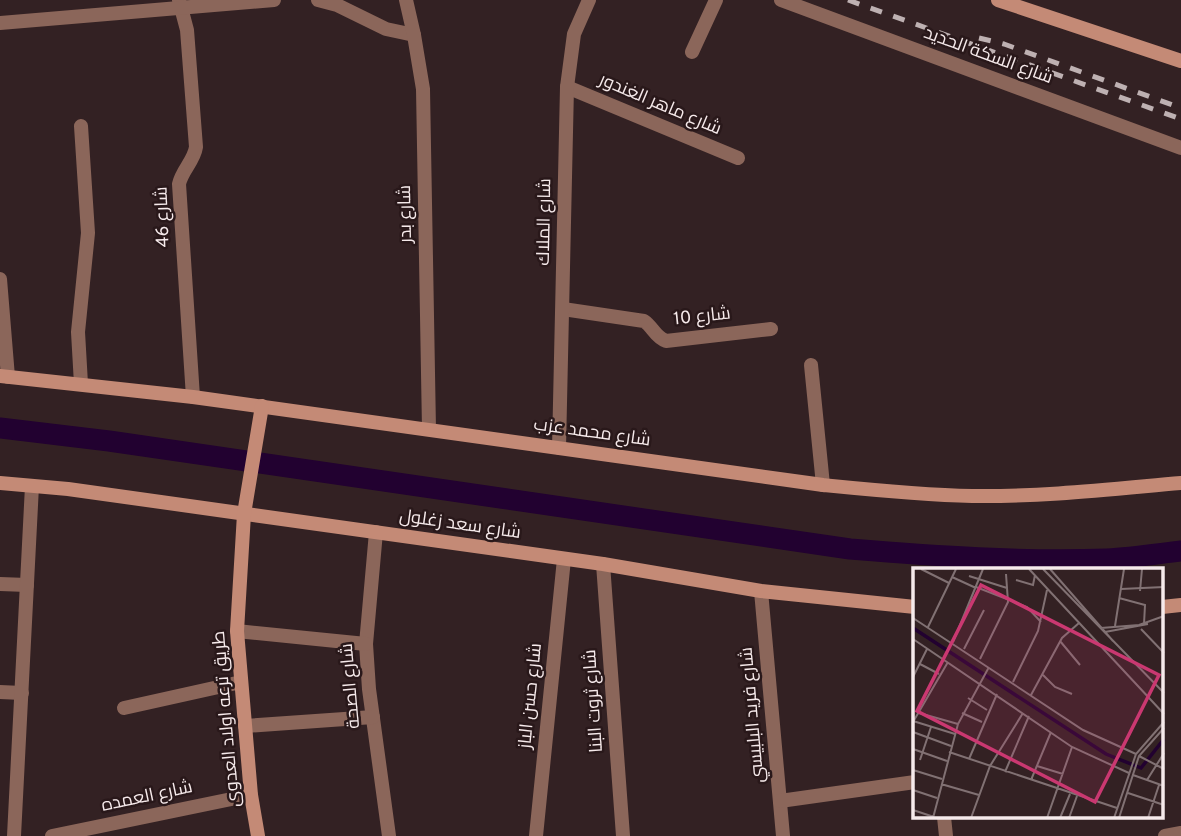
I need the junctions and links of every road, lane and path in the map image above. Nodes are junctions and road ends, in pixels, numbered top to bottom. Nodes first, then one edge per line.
1 (274, 0) edge
2 (318, 0) edge
3 (406, 0) edge
4 (589, 0) edge
5 (716, 0) edge
6 (781, 0) edge
7 (998, 0) edge
8 (180, 3) edge
9 (0, 23) edge
10 (414, 35) junction
11 (692, 52) dead end
12 (1181, 61) edge
13 (566, 87) junction
14 (81, 126) dead end
15 (1181, 148) edge
16 (738, 158) dead end
17 (0, 279) edge
18 (563, 309) junction
19 (771, 329) dead end
20 (811, 365) dead end
21 (4, 377) edge
22 (81, 384) junction
23 (193, 397) junction
24 (261, 406) junction
25 (429, 429) junction
26 (559, 448) junction
27 (0, 483) edge
28 (1181, 483) edge
29 (823, 485) junction
30 (33, 486) junction
31 (244, 514) junction
32 (376, 532) junction
33 (564, 559) junction
34 (603, 564) junction
35 (0, 584) edge
36 (27, 585) junction
37 (761, 591) junction
38 (913, 609) edge
39 (237, 631) junction
40 (366, 644) junction
41 (241, 682) junction
42 (0, 692) edge
43 (22, 692) junction
44 (124, 708) dead end
45 (373, 717) junction
46 (244, 726) junction
47 (913, 782) edge
48 (251, 795) junction
49 (780, 801) junction
50 (944, 818) edge
51 (1181, 833) edge
52 (15, 836) edge
53 (52, 836) edge
54 (258, 836) edge
55 (389, 836) edge
56 (536, 836) edge
57 (623, 836) edge
58 (783, 836) edge
59 (946, 836) edge
60 (1165, 836) edge

1 - 8 street
2 - 10 street
3 - 10 street, شارع بدر
4 - 13 street, شارع الملاك
5 - 11 street
6 - 15 street, شارع السكة الحديد
7 - 12 main road
8 - 9 street
8 - 23 street, شارع 46
10 - 25 street, شارع بدر
13 - 16 street, شارع ماهر الغندور
13 - 18 street, شارع الملاك
14 - 22 street
17 - 21 street
18 - 19 street, شارع 10
18 - 26 street, شارع الملاك
20 - 29 street
21 - 22 main road, شارع محمد عزب
22 - 23 main road, شارع محمد عزب
23 - 24 main road, شارع محمد عزب
24 - 25 main road, شارع محمد عزب
24 - 31 main road, طريق ترعه اولاد العدوى
25 - 26 main road, شارع محمد عزب
26 - 29 main road, شارع محمد عزب
27 - 30 main road, شارع سعد زغلول
28 - 29 main road, شارع محمد عزب
30 - 31 main road, شارع سعد زغلول
30 - 36 street
31 - 32 main road, شارع سعد زغلول
31 - 39 main road, طريق ترعه اولاد العدوى
32 - 33 main road, شارع سعد زغلول
32 - 40 street, شارع الصحة
33 - 34 main road, شارع سعد زغلول
33 - 56 street, شارع حسن الباز
34 - 37 main road, شارع سعد زغلول
34 - 57 street, شارع ثروت البنا
35 - 36 street
36 - 43 street
37 - 38 main road, شارع سعد زغلول
37 - 49 street, شارع فريد البلبيسي
39 - 40 street
39 - 41 main road, طريق ترعه اولاد العدوى
40 - 45 street, شارع الصحة
41 - 44 street
41 - 46 main road, طريق ترعه اولاد العدوى
42 - 43 street
43 - 52 street
45 - 46 street
45 - 55 street, شارع الصحة
46 - 48 main road, طريق ترعه اولاد العدوى
47 - 49 street
48 - 53 street, شارع العمده
48 - 54 main road, طريق ترعه اولاد العدوى
49 - 58 street, شارع فريد البلبيسي
50 - 59 street
51 - 60 street

